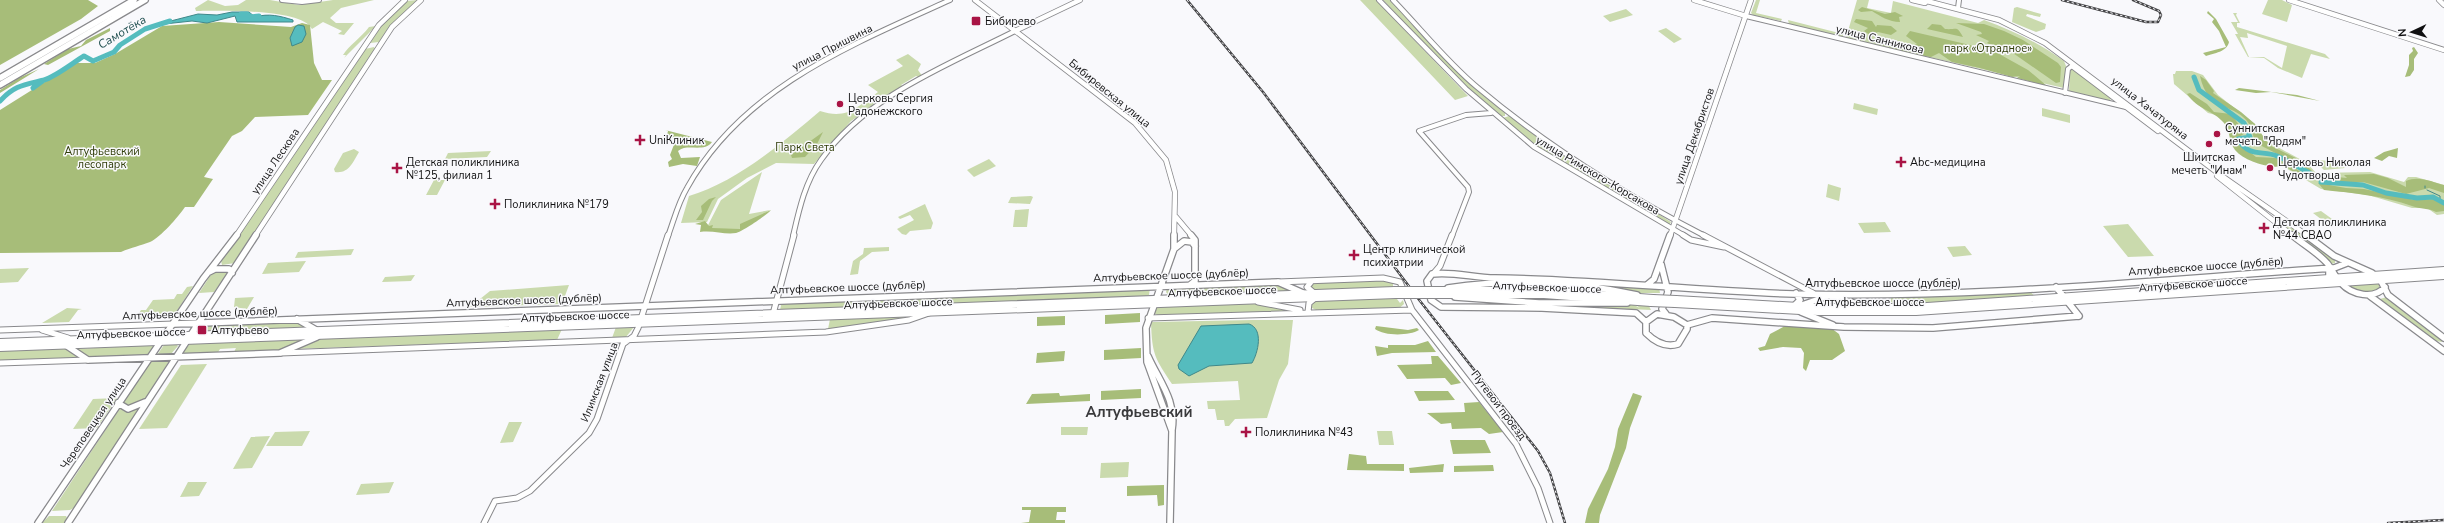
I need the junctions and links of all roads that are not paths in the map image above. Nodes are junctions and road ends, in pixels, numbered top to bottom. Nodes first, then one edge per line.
1 (134, 0) edge
2 (145, 0) edge
3 (282, 0) edge
4 (319, 0) edge
5 (405, 0) edge
6 (421, 0) edge
7 (950, 0) edge
8 (975, 0) edge
9 (1080, 0) edge
10 (1379, 0) edge
11 (1393, 0) edge
12 (1694, 0) edge
13 (1751, 0) edge
14 (1754, 0) edge
15 (1912, 0) edge
16 (1923, 0) edge
17 (1959, 0) edge
18 (2289, 0) edge
19 (2439, 0) edge
20 (2444, 5) edge
21 (1957, 9) junction
22 (1746, 16) junction
23 (1015, 31) junction
24 (2444, 50) edge
25 (2072, 66) junction
26 (0, 78) edge
27 (0, 85) edge
28 (1478, 87) junction
29 (1466, 89) junction
30 (2066, 93) junction
31 (2112, 96) junction
32 (2108, 103) junction
33 (2129, 106) junction
34 (1507, 113) junction
35 (1493, 114) junction
36 (1175, 216) junction
37 (1675, 221) junction
38 (1671, 229) junction
39 (1700, 234) junction
40 (1694, 241) junction
41 (1195, 246) junction
42 (1730, 248) junction
43 (1174, 249) junction
44 (239, 263) junction
45 (1661, 263) junction
46 (214, 264) junction
47 (2350, 264) junction
48 (1440, 265) junction
49 (2332, 268) junction
50 (2315, 269) junction
51 (2444, 270) edge
52 (208, 272) junction
53 (232, 273) junction
54 (1434, 273) junction
55 (1449, 273) junction
56 (1195, 276) junction
57 (2376, 276) junction
58 (2444, 276) edge
59 (2328, 278) junction
60 (1531, 279) junction
61 (2336, 279) junction
62 (1314, 280) junction
63 (1559, 281) junction
64 (2384, 281) junction
65 (1278, 282) junction
66 (1792, 283) junction
67 (1203, 284) junction
68 (1645, 284) junction
69 (1656, 284) junction
70 (2341, 284) junction
71 (1190, 285) junction
72 (1666, 285) junction
73 (1160, 286) junction
74 (2056, 287) junction
75 (2384, 288) junction
76 (1437, 292) junction
77 (1668, 292) junction
78 (1304, 293) junction
79 (1796, 293) junction
80 (1818, 294) junction
81 (2365, 294) junction
82 (1318, 295) junction
83 (1830, 296) junction
84 (777, 300) junction
85 (1246, 300) junction
86 (1649, 300) junction
87 (2066, 300) junction
88 (1155, 301) junction
89 (1566, 303) junction
90 (1539, 305) junction
91 (1552, 305) junction
92 (645, 306) junction
93 (1795, 308) junction
94 (1869, 308) junction
95 (1571, 309) junction
96 (1412, 310) junction
97 (1295, 311) junction
98 (930, 312) junction
99 (1308, 312) junction
100 (1666, 314) junction
101 (772, 316) junction
102 (1148, 318) junction
103 (297, 319) junction
104 (640, 321) junction
105 (1646, 322) junction
106 (200, 323) junction
107 (174, 324) junction
108 (1687, 324) junction
109 (1802, 324) junction
110 (1837, 326) junction
111 (38, 329) junction
112 (0, 330) edge
113 (317, 333) junction
114 (192, 335) junction
115 (166, 336) junction
116 (2444, 338) edge
117 (73, 339) junction
118 (629, 340) junction
119 (188, 341) junction
120 (0, 342) edge
121 (162, 342) junction
122 (622, 342) junction
123 (64, 345) junction
124 (1147, 347) junction
125 (0, 348) edge
126 (2444, 351) edge
127 (280, 353) junction
128 (177, 357) junction
129 (150, 358) junction
130 (88, 360) junction
131 (0, 363) edge
132 (148, 401) junction
133 (118, 403) junction
134 (1172, 431) junction
135 (38, 523) edge
136 (68, 523) edge
137 (484, 523) edge
138 (1170, 523) edge
139 (1550, 523) edge

1 - 26 highway
2 - 27 highway
3 - 4 street
5 - 46 main road, улица Лескова
6 - 44 main road
7 - 92 street, улица Пришвина
8 - 23 main road, Бибиревская улица
9 - 23 main road
10 - 29 street, улица Римского-Корсакова
11 - 28 street, улица Римского-Корсакова
12 - 22 main road
13 - 22 main road, улица Декабристов
14 - 22 main road, улица Декабристов
15 - 21 main road, улица Хачатуряна
16 - 21 main road, улица Хачатуряна
17 - 21 street
18 - 24 main road
19 - 20 main road
21 - 25 main road, улица Хачатуряна
21 - 33 main road, улица Хачатуряна
22 - 30 street, улица Санникова
22 - 37 main road, улица Декабристов
23 - 36 main road, Бибиревская улица
23 - 84 street
25 - 30 street
25 - 31 main road, улица Хачатуряна
28 - 29 street
28 - 34 street, улица Римского-Корсакова
29 - 35 street, улица Римского-Корсакова
30 - 32 street, улица Санникова
31 - 32 street
31 - 33 main road, улица Хачатуряна
32 - 33 street, улица Санникова
33 - 47 main road, улица Хачатуряна
33 - 49 main road, улица Хачатуряна
34 - 35 street
34 - 37 street, улица Римского-Корсакова
35 - 38 street, улица Римского-Корсакова
35 - 48 street
36 - 41 main road
36 - 43 main road, Бибиревская улица
37 - 38 main road, улица Декабристов
37 - 39 street, улица Римского-Корсакова
38 - 40 street, улица Римского-Корсакова
38 - 45 main road, улица Декабристов
39 - 40 street
39 - 42 street, улица Римского-Корсакова
40 - 42 street, улица Римского-Корсакова
41 - 43 main road
41 - 56 main road
42 - 66 street
43 - 73 main road, Бибиревская улица
44 - 46 main road
44 - 53 main road
45 - 68 main road, улица Декабристов
45 - 72 main road, улица Декабристов
46 - 52 main road, улица Лескова
47 - 49 main road, Алтуфьевское шоссе (дублёр)
47 - 57 main road, улица Хачатуряна
48 - 54 street
48 - 55 street
49 - 50 main road, Алтуфьевское шоссе (дублёр)
49 - 59 main road
49 - 61 main road
50 - 59 main road
50 - 74 main road, Алтуфьевское шоссе (дублёр)
51 - 57 main road, Алтуфьевское шоссе
52 - 53 main road
52 - 107 main road, улица Лескова
53 - 106 main road
54 - 55 main road
54 - 90 main road
55 - 60 main road
56 - 67 main road
56 - 71 main road
57 - 61 main road, Алтуфьевское шоссе
57 - 64 main road
58 - 64 main road, Алтуфьевское шоссе
59 - 61 main road, Алтуфьевское шоссе
59 - 87 main road, Алтуфьевское шоссе
60 - 63 main road
60 - 63 main road
60 - 76 main road
61 - 70 main road
62 - 65 street, Алтуфьевское шоссе (дублёр)
62 - 82 street
62 - 96 street, Алтуфьевское шоссе (дублёр)
63 - 68 main road, Алтуфьевское шоссе (дублёр)
63 - 86 main road
64 - 70 main road, Алтуфьевское шоссе
64 - 75 main road
65 - 67 main road, Алтуфьевское шоссе (дублёр)
65 - 78 main road
66 - 79 street
66 - 80 street
67 - 71 main road, Алтуфьевское шоссе (дублёр)
68 - 69 main road, Алтуфьевское шоссе (дублёр)
69 - 72 main road, Алтуфьевское шоссе (дублёр)
69 - 77 main road
70 - 81 main road
70 - 87 main road, Алтуфьевское шоссе
71 - 73 main road, Алтуфьевское шоссе (дублёр)
72 - 77 main road, улица Декабристов
72 - 79 main road, Алтуфьевское шоссе (дублёр)
73 - 84 main road, Алтуфьевское шоссе (дублёр)
73 - 88 main road, Бибиревская улица
74 - 83 main road, Алтуфьевское шоссе (дублёр)
74 - 87 main road
75 - 81 main road
75 - 116 main road
76 - 82 main road, Алтуфьевское шоссе, bridge
76 - 86 main road, Алтуфьевское шоссе
76 - 90 main road
77 - 100 main road
78 - 82 main road, Алтуфьевское шоссе
78 - 88 main road, Алтуфьевское шоссе
79 - 80 main road, Алтуфьевское шоссе (дублёр)
79 - 93 main road
80 - 83 main road, Алтуфьевское шоссе (дублёр)
81 - 126 main road
82 - 85 main road, Алтуфьевское шоссе
82 - 99 street
83 - 93 main road
83 - 94 main road
84 - 92 main road, Алтуфьевское шоссе (дублёр)
84 - 101 street
85 - 88 main road, Алтуфьевское шоссе
85 - 97 street
86 - 89 main road
86 - 93 main road, Алтуфьевское шоссе, bridge
87 - 93 main road, Алтуфьевское шоссе
87 - 94 main road, Алтуфьевское шоссе
87 - 110 main road
88 - 98 main road, Алтуфьевское шоссе
88 - 101 main road, Алтуфьевское шоссе
88 - 102 main road, Бибиревская улица
89 - 90 main road
89 - 91 main road
90 - 91 main road
90 - 95 main road
91 - 95 main road
92 - 103 main road, Алтуфьевское шоссе (дублёр)
92 - 104 street, улица Пришвина
93 - 94 main road, Алтуфьевское шоссе
93 - 109 main road
93 - 110 main road
95 - 105 main road
96 - 99 street
96 - 139 street, Путевой проезд
97 - 99 street
97 - 102 street
98 - 101 main road, Алтуфьевское шоссе
98 - 118 street
100 - 105 main road
100 - 108 main road
101 - 104 main road, Алтуфьевское шоссе
102 - 124 main road
103 - 106 main road, Алтуфьевское шоссе (дублёр)
103 - 113 main road
104 - 113 main road, Алтуфьевское шоссе
104 - 118 street, Илимская улица
105 - 108 main road
106 - 107 main road, Алтуфьевское шоссе (дублёр)
106 - 114 main road
107 - 111 street, Алтуфьевское шоссе (дублёр)
107 - 115 main road, улица Лескова
108 - 109 main road
109 - 110 main road
111 - 112 street, Алтуфьевское шоссе (дублёр)
111 - 117 street
113 - 114 main road, Алтуфьевское шоссе
113 - 119 main road, Алтуфьевское шоссе
113 - 127 main road
114 - 115 main road, Алтуфьевское шоссе
114 - 119 main road
115 - 117 main road, Алтуфьевское шоссе
115 - 121 main road, Череповецкая улица
117 - 120 main road, Алтуфьевское шоссе
118 - 122 street, Илимская улица
119 - 121 main road, Алтуфьевское шоссе
119 - 128 main road
121 - 123 main road, Алтуфьевское шоссе
121 - 129 main road, Череповецкая улица
122 - 127 street
122 - 137 street, Илимская улица
123 - 125 main road, Алтуфьевское шоссе
123 - 130 main road
124 - 134 main road
124 - 134 main road
127 - 128 main road
128 - 129 main road
128 - 132 main road
129 - 130 main road
129 - 133 main road, Череповецкая улица
130 - 131 street
132 - 133 main road
132 - 136 main road
133 - 135 main road, Череповецкая улица
134 - 138 main road

